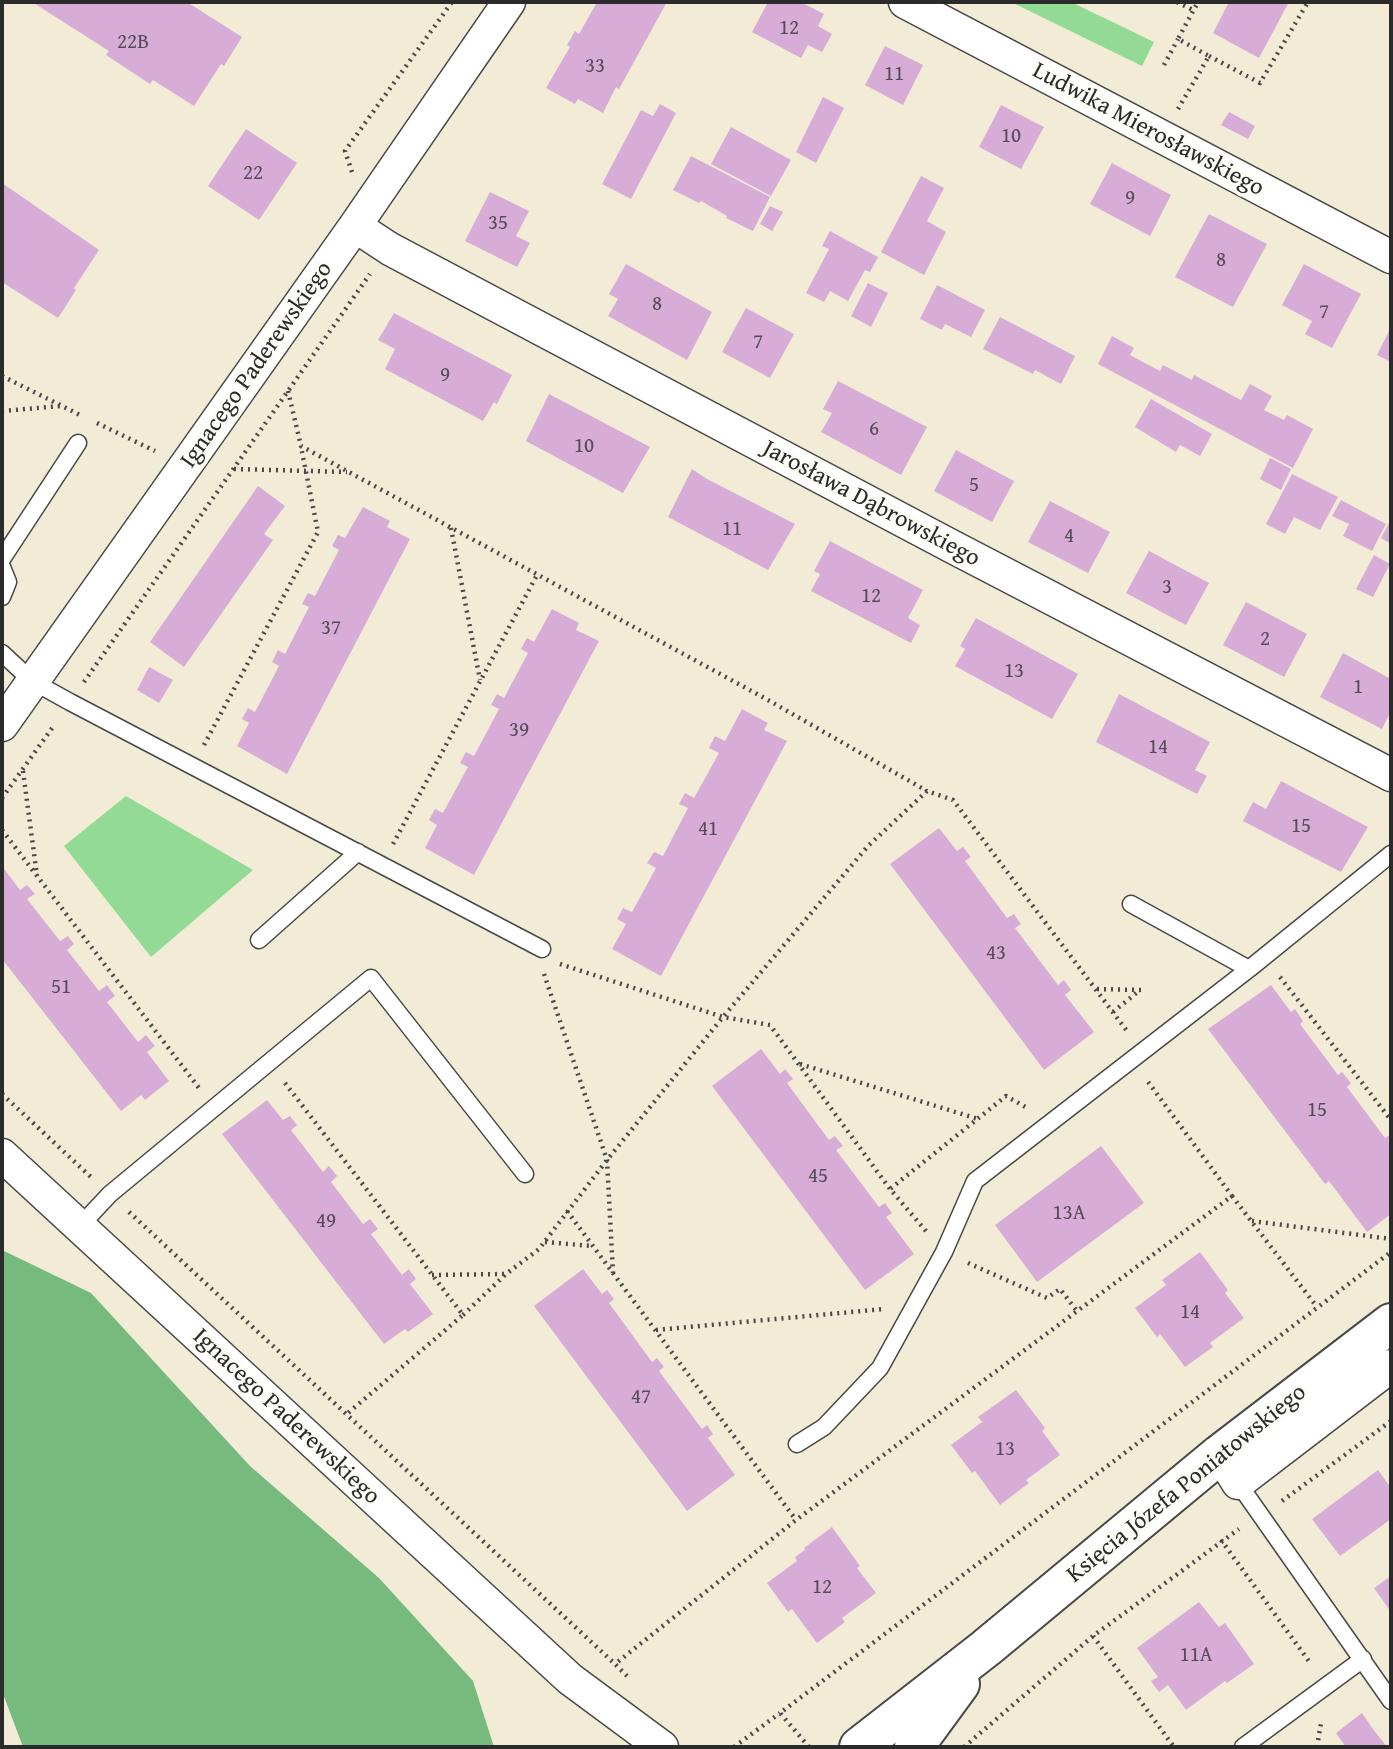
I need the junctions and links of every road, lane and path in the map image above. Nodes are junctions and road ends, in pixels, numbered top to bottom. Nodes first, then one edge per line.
1 (452, 2) edge
2 (509, 2) edge
3 (905, 2) edge
4 (1177, 2) edge
5 (1198, 2) edge
6 (1308, 2) edge
7 (1194, 10) junction
8 (1178, 39) junction
9 (1209, 55) junction
10 (1164, 65) dead end
11 (1172, 118) dead end
12 (354, 179) dead end
13 (355, 226) junction
14 (1391, 257) edge
15 (2, 376) edge
16 (288, 391) dead end
17 (62, 406) junction
18 (2, 411) edge
19 (78, 443) dead end
20 (301, 446) junction
21 (165, 456) dead end
22 (234, 469) dead end
23 (306, 471) junction
24 (348, 472) junction
25 (451, 528) junction
26 (2, 559) edge
27 (2, 567) edge
28 (537, 575) junction
29 (2, 597) edge
30 (2, 653) edge
31 (481, 680) junction
32 (33, 681) junction
33 (2, 725) edge
34 (201, 750) dead end
35 (23, 770) dead end
36 (1391, 775) edge
37 (927, 792) junction
38 (2, 830) edge
39 (389, 851) dead end
40 (358, 852) junction
41 (1391, 855) edge
42 (37, 877) junction
43 (1131, 904) dead end
44 (259, 940) dead end
45 (542, 949) dead end
46 (559, 964) dead end
47 (542, 967) dead end
48 (1249, 969) junction
49 (1278, 974) dead end
50 (1096, 989) junction
51 (1113, 1012) junction
52 (723, 1017) junction
53 (1131, 1037) dead end
54 (269, 1063) junction
55 (799, 1064) junction
56 (1144, 1076) dead end
57 (2, 1094) edge
58 (199, 1098) dead end
59 (1033, 1111) dead end
60 (978, 1119) junction
61 (1391, 1120) edge
62 (2, 1155) edge
63 (607, 1160) junction
64 (525, 1174) dead end
65 (890, 1189) junction
66 (110, 1194) junction
67 (1232, 1196) junction
68 (568, 1211) junction
69 (1252, 1221) junction
70 (79, 1227) junction
71 (1391, 1239) edge
72 (544, 1241) junction
73 (593, 1246) junction
74 (944, 1252) junction
75 (1391, 1252) edge
76 (613, 1273) junction
77 (506, 1274) junction
78 (432, 1275) junction
79 (914, 1306) junction
80 (1317, 1307) junction
81 (1077, 1311) junction
82 (463, 1315) junction
83 (1391, 1323) edge
84 (655, 1330) junction
85 (1391, 1366) edge
86 (348, 1413) junction
87 (1391, 1421) edge
88 (797, 1444) dead end
89 (1229, 1468) junction
90 (1262, 1515) junction
91 (796, 1520) junction
92 (1222, 1540) junction
93 (1093, 1636) junction
94 (986, 1648) junction
95 (1363, 1659) junction
96 (615, 1664) junction
97 (570, 1679) junction
98 (634, 1682) dead end
99 (1327, 1686) junction
100 (1391, 1701) edge
101 (780, 1713) junction
102 (624, 1747) edge
103 (663, 1747) edge
104 (734, 1747) edge
105 (809, 1747) edge
106 (859, 1747) edge
107 (914, 1747) edge
108 (964, 1747) edge
109 (1174, 1747) edge
110 (1243, 1747) edge
111 (1317, 1747) edge

1 - 12 path
2 - 13 street, Ignacego Paderewskiego
3 - 14 street, Ludwika Mierosławskiego
4 - 7 path
5 - 7 path
6 - 9 path
7 - 8 path
8 - 9 path
8 - 10 path
9 - 11 path
13 - 32 street, Ignacego Paderewskiego
13 - 36 street, Jarosława Dąbrowskiego
15 - 17 path
16 - 20 path
17 - 18 path
17 - 21 path
19 - 26 lane
20 - 23 path
20 - 24 path
22 - 23 path
23 - 24 path
23 - 34 path
24 - 25 path
25 - 28 path
25 - 31 path
27 - 29 lane
28 - 31 path
28 - 37 path
30 - 32 lane
31 - 39 path
32 - 33 street, Ignacego Paderewskiego
32 - 40 lane
35 - 42 path
37 - 50 path
37 - 52 path
38 - 42 path
40 - 44 lane
40 - 45 lane
41 - 48 lane
42 - 58 path
43 - 48 lane
46 - 52 path
47 - 63 path
48 - 74 lane
49 - 61 path
50 - 51 path
50 - 51 path
51 - 53 path
52 - 55 path
52 - 63 path
54 - 64 lane
54 - 66 lane
54 - 78 path
55 - 60 path
55 - 65 path
56 - 67 path
57 - 66 path
59 - 60 path
60 - 65 path
62 - 70 street, Ignacego Paderewskiego
63 - 68 path
63 - 76 path
65 - 74 path
66 - 70 lane
66 - 86 path
67 - 69 path
67 - 81 path
68 - 72 path
68 - 73 path
69 - 71 path
69 - 80 path
70 - 97 street, Ignacego Paderewskiego
72 - 73 path
72 - 77 path
73 - 76 path
74 - 79 lane
74 - 81 path
75 - 80 path
76 - 84 path
77 - 78 path
77 - 82 path
78 - 82 path
79 - 84 path
79 - 88 lane
80 - 101 path
81 - 91 path
82 - 86 path
83 - 89 main road, Księcia Józefa Poniatowskiego
84 - 91 path
85 - 89 street
86 - 96 path
87 - 90 path
89 - 90 lane
89 - 94 main road, Księcia Józefa Poniatowskiego
90 - 92 path
90 - 95 lane
91 - 96 path
92 - 93 path
92 - 99 path
93 - 108 path
93 - 109 path
94 - 106 main road, Księcia Józefa Poniatowskiego
94 - 107 main road, Księcia Józefa Poniatowskiego
95 - 99 lane
95 - 100 lane
96 - 98 path
97 - 102 street, Ignacego Paderewskiego
97 - 103 street, Ignacego Paderewskiego
99 - 110 lane
99 - 111 path
101 - 104 path
101 - 105 path

